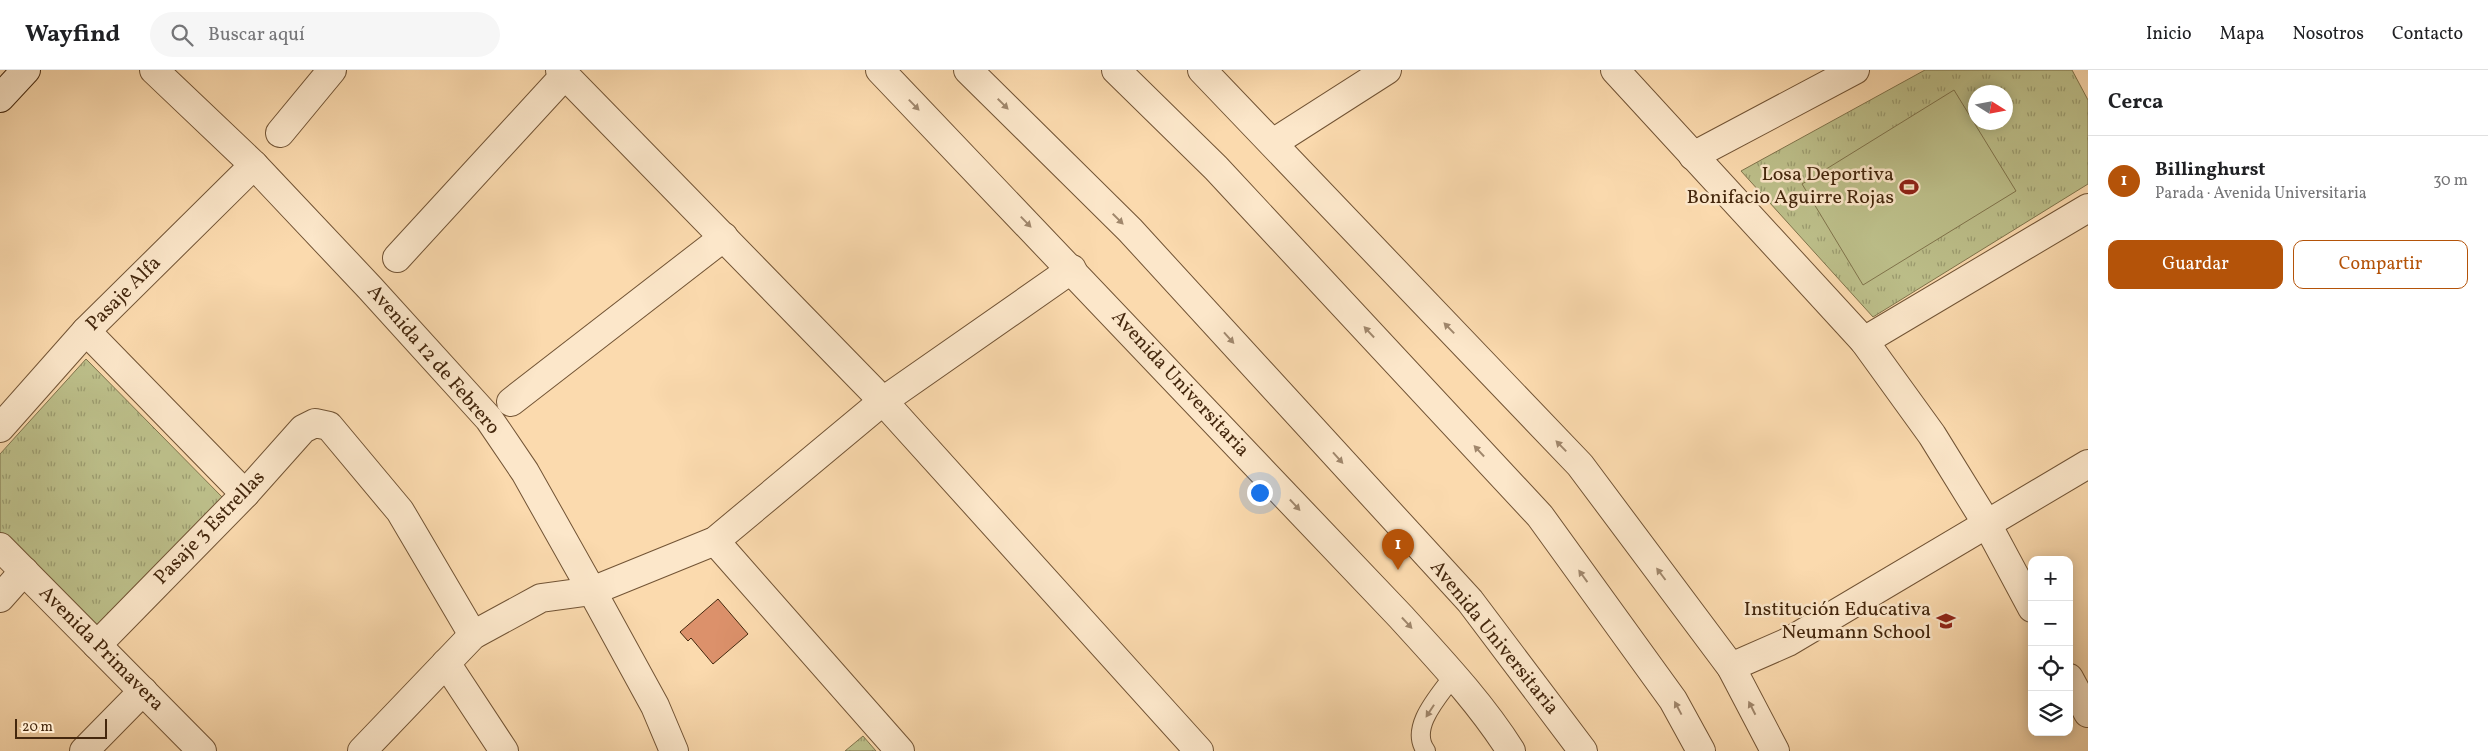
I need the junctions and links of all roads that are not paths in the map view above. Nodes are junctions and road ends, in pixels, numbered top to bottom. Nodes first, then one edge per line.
1 (26, 70) edge
2 (154, 70) edge
3 (332, 70) edge
4 (880, 70) edge
5 (968, 70) edge
6 (1116, 70) edge
7 (1202, 70) edge
8 (1387, 70) edge
9 (1615, 70) edge
10 (1856, 70) edge
11 (563, 73) edge
12 (0, 98) edge
13 (280, 133) dead end
14 (1273, 143) junction
15 (1693, 156) junction
16 (254, 165) junction
17 (2088, 208) edge
18 (724, 238) junction
19 (397, 258) dead end
20 (1072, 270) junction
21 (86, 332) junction
22 (1864, 341) junction
23 (883, 401) junction
24 (511, 402) dead end
25 (0, 428) edge
26 (2088, 464) edge
27 (245, 494) junction
28 (1987, 524) junction
29 (715, 541) junction
30 (0, 547) edge
31 (24, 571) junction
32 (592, 591) junction
33 (0, 598) edge
34 (2028, 601) edge
35 (473, 635) junction
36 (97, 645) junction
37 (446, 663) junction
38 (1732, 667) junction
39 (1454, 675) junction
40 (2073, 685) edge
41 (143, 691) junction
42 (2088, 712) edge
43 (84, 751) edge
44 (202, 751) edge
45 (362, 751) edge
46 (504, 751) edge
47 (674, 751) edge
48 (900, 751) edge
49 (1199, 751) edge
50 (1426, 751) edge
51 (1511, 751) edge
52 (1584, 751) edge
53 (1701, 751) edge
54 (1775, 751) edge

1 - 12 street
2 - 16 street, Avenida 12 de Febrero
3 - 13 street
4 -> 20 street, Avenida Universitaria
5 -> 52 street, Avenida Universitaria
53 -> 6 street
7 - 14 street
8 - 14 street
9 - 15 street
10 - 15 street
11 - 18 street
11 - 19 street
38 -> 14 street
15 - 22 street
16 - 21 street, Pasaje Alfa
16 - 32 street, Avenida 12 de Febrero
17 - 22 street
18 - 23 street
18 - 24 street
20 - 23 street
20 -> 39 street, Avenida Universitaria
21 - 25 street, Pasaje Alfa
21 - 27 street
22 - 28 street
23 - 29 street
23 - 49 street
26 - 28 street
27 - 35 street, Pasaje 3 Estrellas
27 - 36 street, Pasaje 3 Estrellas
28 - 34 street
28 - 38 street
29 - 32 street
29 - 48 street
30 - 31 street, Avenida Primavera
31 - 33 street
31 - 36 street, Avenida Primavera
32 - 35 street
32 - 47 street, Avenida 12 de Febrero
35 - 37 street
36 - 41 street, Avenida Primavera
37 - 45 street
37 - 46 street
54 -> 38 street
39 -> 50 lane
39 - 51 street, Avenida Universitaria
40 - 42 street
41 - 43 street
41 - 44 street, Avenida Primavera

